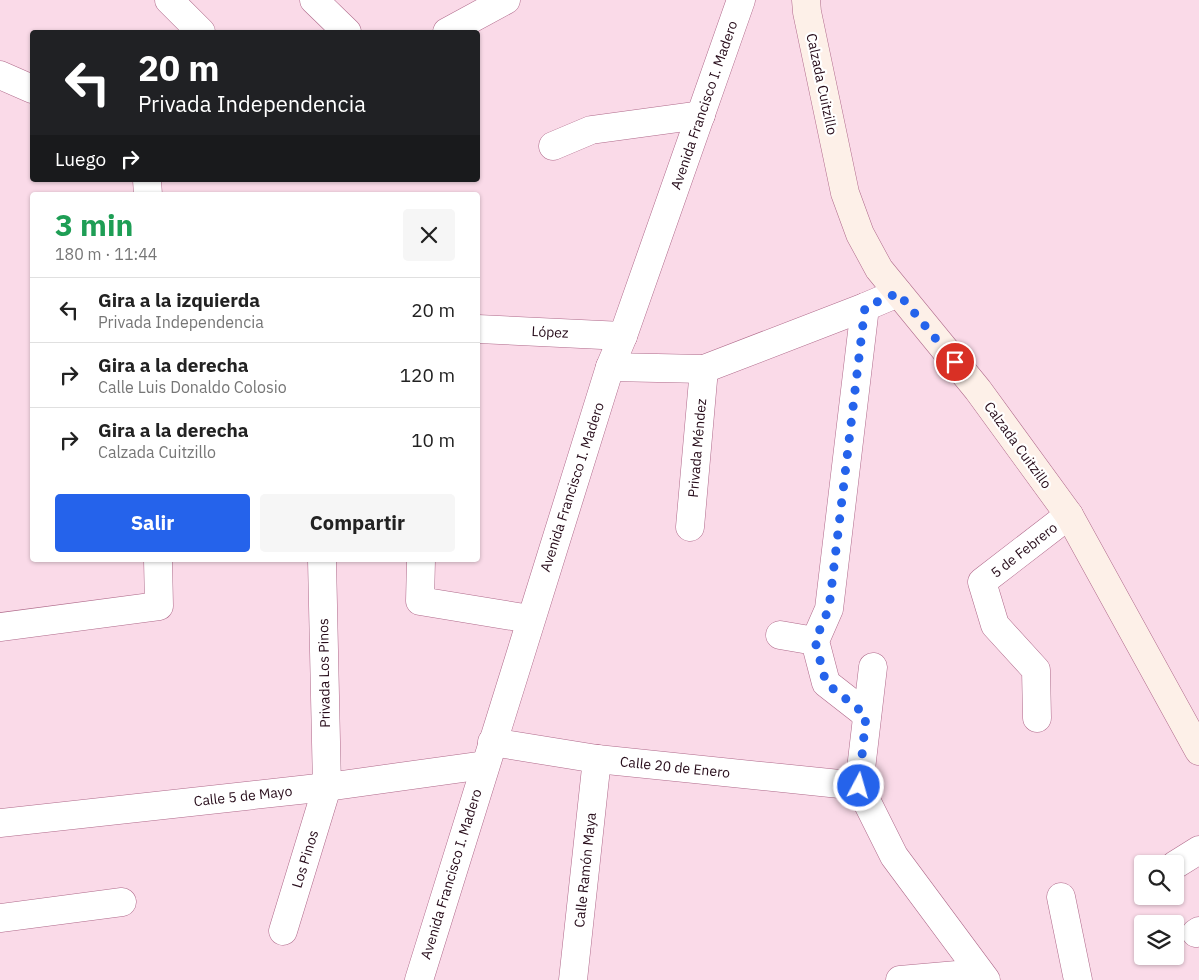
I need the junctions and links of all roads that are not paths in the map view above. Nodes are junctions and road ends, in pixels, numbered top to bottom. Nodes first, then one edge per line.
1 (169, 0) edge
2 (314, 0) edge
3 (506, 0) edge
4 (741, 0) edge
5 (806, 0) edge
6 (199, 30) edge
7 (345, 30) edge
8 (451, 30) edge
9 (0, 75) edge
10 (30, 88) edge
11 (701, 114) junction
12 (553, 146) dead end
13 (898, 293) junction
14 (865, 307) junction
15 (480, 329) edge
16 (623, 336) junction
17 (610, 367) junction
18 (704, 369) junction
19 (1069, 515) junction
20 (690, 527) dead end
21 (158, 562) edge
22 (322, 562) edge
23 (421, 562) edge
24 (530, 618) junction
25 (0, 626) edge
26 (780, 635) dead end
27 (815, 641) junction
28 (873, 667) dead end
29 (866, 715) junction
30 (1036, 718) dead end
31 (1199, 751) edge
32 (488, 753) junction
33 (597, 759) junction
34 (327, 786) junction
35 (859, 786) junction
36 (0, 823) edge
37 (1199, 850) edge
38 (1184, 859) edge
39 (1061, 897) dead end
40 (122, 902) dead end
41 (0, 918) edge
42 (283, 931) dead end
43 (983, 976) edge
44 (419, 980) edge
45 (573, 980) edge
46 (900, 980) edge
47 (1078, 980) edge

1 - 6 street
2 - 7 street
3 - 8 street
4 - 11 street, Avenida Francisco I. Madero
5 - 13 street, Calzada Cuitzillo
9 - 10 street
11 - 12 street
11 - 16 street, Avenida Francisco I. Madero
13 - 14 street
13 - 19 street, Calzada Cuitzillo
14 - 18 street
14 - 27 street
15 - 16 street, López
16 - 17 street, Avenida Francisco I. Madero
17 - 18 street
17 - 24 street, Avenida Francisco I. Madero
18 - 20 street, Privada Méndez
19 - 30 street, 5 de Febrero
19 - 31 street, Calzada Cuitzillo
21 - 25 street
22 - 34 street, Privada Los Pinos
23 - 24 street
24 - 32 street, Avenida Francisco I. Madero
26 - 27 street
27 - 29 street
28 - 29 street
29 - 35 street
32 - 33 street, Calle 20 de Enero
32 - 34 street, Calle 5 de Mayo
32 - 44 street, Avenida Francisco I. Madero
33 - 35 street, Calle 20 de Enero
33 - 45 street, Calle Ramón Maya
34 - 36 street, Calle 5 de Mayo
34 - 42 street, Los Pinos
35 - 43 street
37 - 38 street
39 - 47 street
40 - 41 street
43 - 46 street

